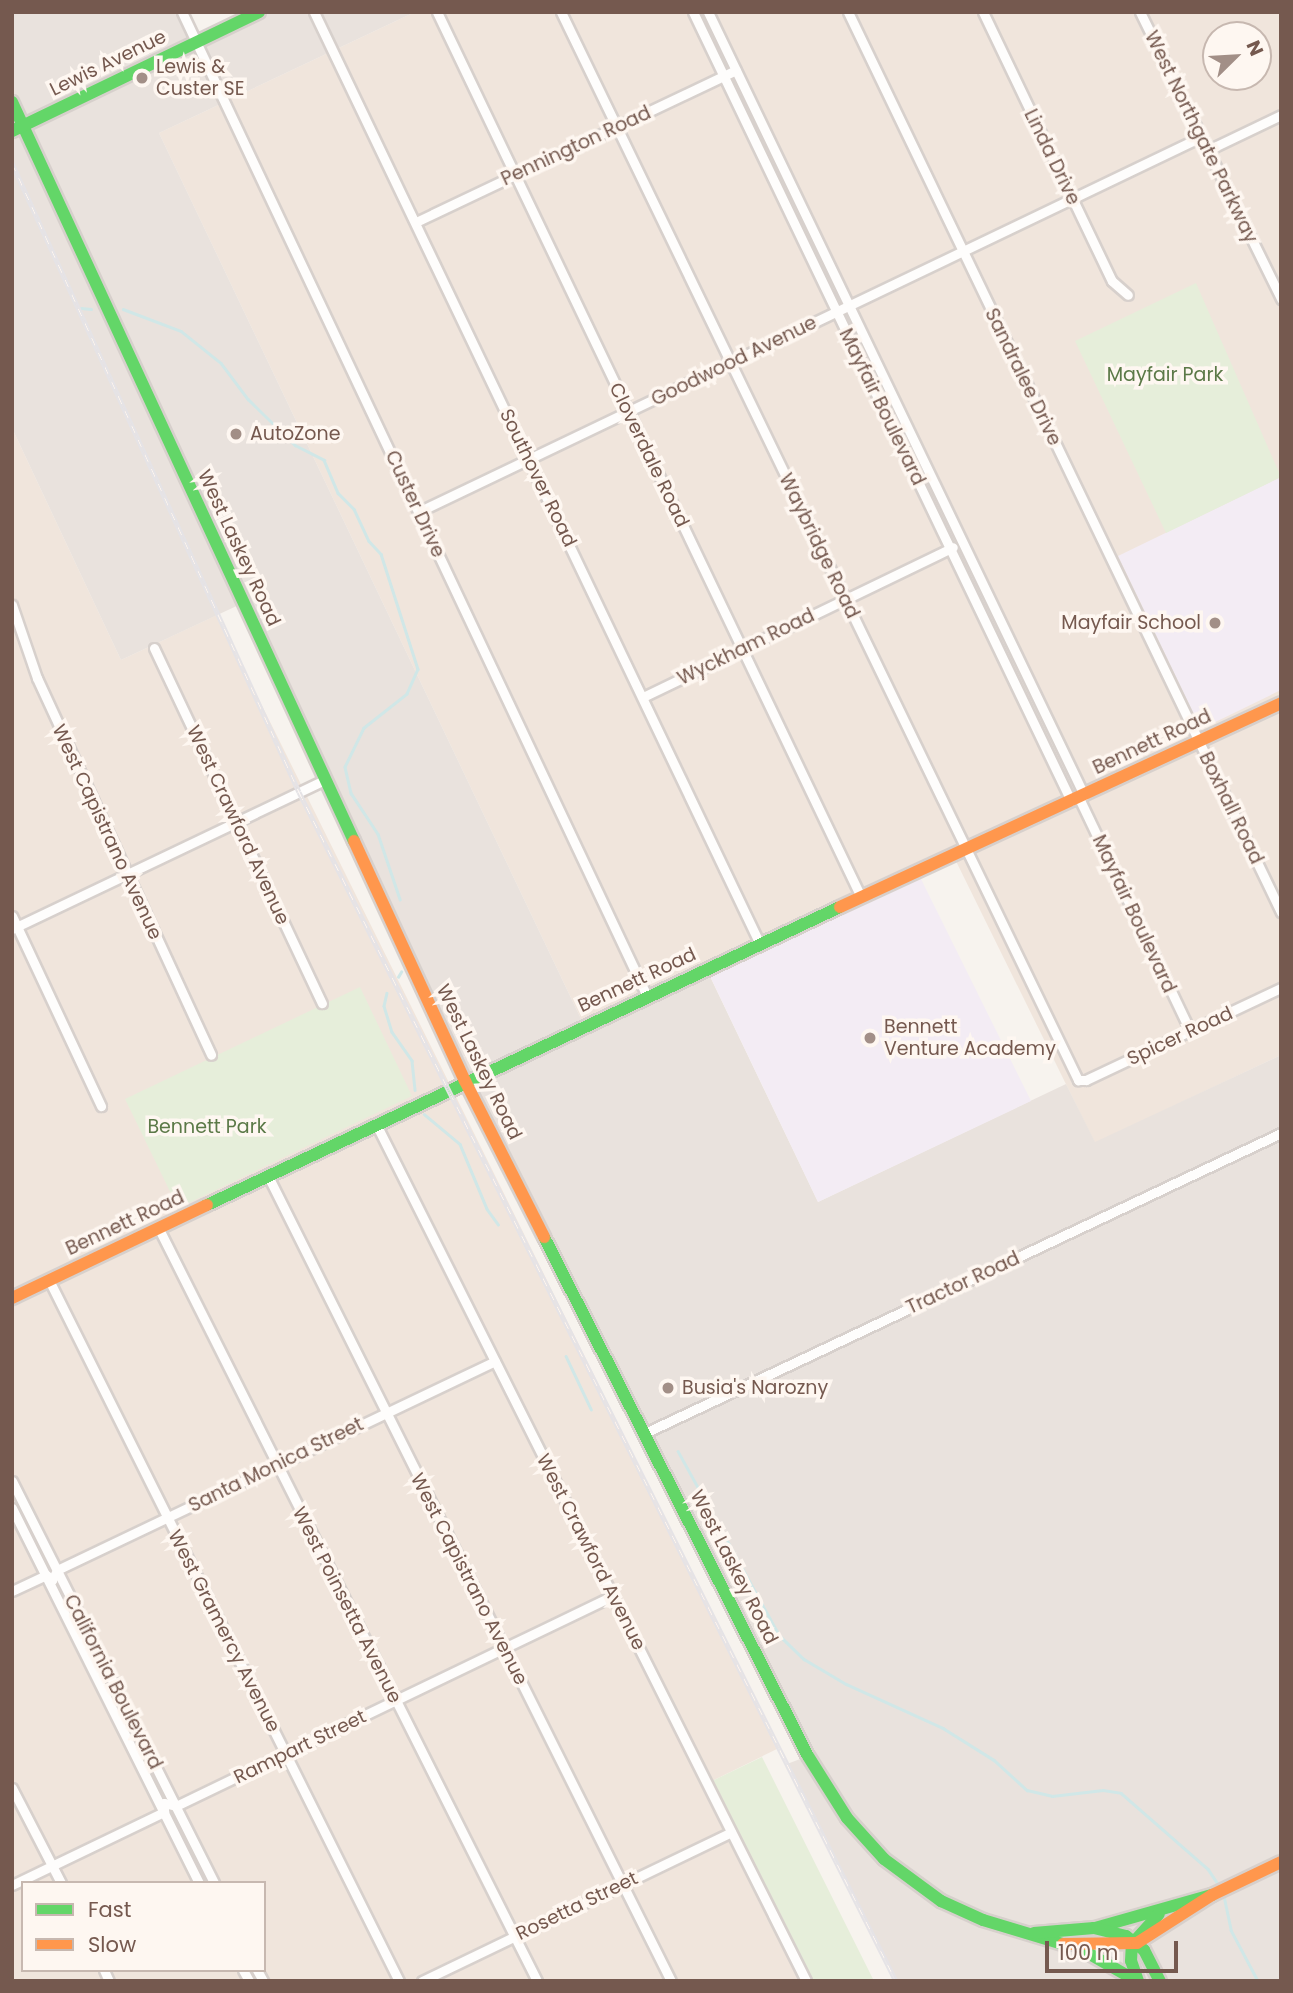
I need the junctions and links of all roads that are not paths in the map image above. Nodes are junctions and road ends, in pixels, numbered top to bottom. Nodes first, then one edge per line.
1 (182, 12) edge
2 (259, 12) edge
3 (314, 12) edge
4 (437, 12) edge
5 (561, 12) edge
6 (693, 12) edge
7 (708, 12) edge
8 (848, 12) edge
9 (983, 12) edge
10 (1140, 12) edge
11 (198, 41) junction
12 (736, 70) junction
13 (723, 76) junction
14 (12, 102) edge
15 (1281, 115) edge
16 (616, 127) junction
17 (18, 128) edge
18 (1201, 137) junction
19 (1208, 150) junction
20 (515, 175) junction
21 (1072, 199) junction
22 (416, 222) junction
23 (963, 251) junction
24 (1128, 295) dead end
25 (1281, 299) edge
26 (849, 305) junction
27 (836, 312) junction
28 (730, 363) junction
29 (628, 411) junction
30 (529, 459) junction
31 (418, 512) junction
32 (963, 542) junction
33 (951, 548) junction
34 (845, 600) junction
35 (12, 605) edge
36 (154, 648) dead end
37 (742, 649) junction
38 (643, 697) junction
39 (1281, 703) edge
40 (1198, 741) junction
41 (325, 780) junction
42 (1078, 798) junction
43 (236, 823) junction
44 (964, 850) junction
45 (127, 874) junction
46 (861, 897) junction
47 (1281, 912) edge
48 (12, 916) edge
49 (15, 928) edge
50 (760, 944) junction
51 (1281, 988) edge
52 (648, 996) junction
53 (321, 1003) dead end
54 (1190, 1031) junction
55 (211, 1055) dead end
56 (1078, 1080) joint
57 (465, 1081) junction
58 (101, 1106) dead end
59 (376, 1124) junction
60 (1281, 1133) edge
61 (268, 1176) junction
62 (159, 1229) junction
63 (49, 1280) junction
64 (12, 1298) edge
65 (495, 1361) junction
66 (385, 1413) junction
67 (645, 1433) junction
68 (277, 1465) junction
69 (12, 1481) edge
70 (12, 1508) edge
71 (167, 1518) junction
72 (57, 1570) junction
73 (46, 1576) junction
74 (12, 1591) edge
75 (613, 1596) junction
76 (504, 1649) junction
77 (115, 1688) junction
78 (104, 1693) junction
79 (396, 1701) junction
80 (285, 1754) junction
81 (12, 1788) edge
82 (176, 1806) junction
83 (164, 1812) junction
84 (732, 1832) junction
85 (1281, 1862) edge
86 (52, 1866) junction
87 (60, 1881) edge
88 (198, 1881) edge
89 (213, 1881) edge
90 (623, 1884) junction
91 (12, 1885) edge
92 (1212, 1895) junction
93 (1172, 1906) junction
94 (1094, 1928) junction
95 (1034, 1934) junction
96 (514, 1936) junction
97 (1135, 1942) junction
98 (1068, 1945) junction
99 (399, 1981) edge
100 (422, 1981) edge
101 (537, 1981) edge
102 (671, 1981) edge
103 (806, 1981) edge
104 (1137, 1981) edge
105 (1160, 1981) edge

1 - 11 street, Custer Drive
2 - 11 main road, Lewis Avenue
3 - 22 street, Southover Road
4 - 20 street, Cloverdale Road
5 - 16 street, Waybridge Road
6 - 13 street, Mayfair Boulevard
7 - 12 street, Mayfair Boulevard
8 - 23 street, Sandralee Drive
9 - 21 street, Linda Drive
10 - 18 street, West Northgate Parkway
11 - 17 main road, Lewis Avenue
11 - 31 street, Custer Drive
12 - 13 street, Pennington Road
12 - 26 street, Mayfair Boulevard
13 - 16 street, Pennington Road
13 - 27 street, Mayfair Boulevard
14 - 17 main road, West Laskey Road
15 - 19 street
16 - 20 street, Pennington Road
16 - 28 street, Waybridge Road
17 - 41 main road, West Laskey Road
18 - 19 street, West Northgate Parkway
18 - 21 street, Goodwood Avenue
19 - 25 street, West Northgate Parkway
20 - 22 street, Pennington Road
20 - 29 street, Cloverdale Road
21 - 23 street, Goodwood Avenue
21 - 24 street, Linda Drive
22 - 30 street, Southover Road
23 - 26 street, Goodwood Avenue
23 - 40 street, Sandralee Drive
26 - 27 street, Goodwood Avenue
26 - 32 street, Mayfair Boulevard
27 - 28 street, Goodwood Avenue
27 - 33 street, Mayfair Boulevard
28 - 29 street, Goodwood Avenue
28 - 34 street, Waybridge Road
29 - 30 street, Goodwood Avenue
29 - 37 street, Cloverdale Road
30 - 31 street, Goodwood Avenue
30 - 38 street, Southover Road
31 - 52 street, Custer Drive
32 - 33 street, Wyckham Road
32 - 42 street, Mayfair Boulevard
33 - 34 street, Wyckham Road
33 - 42 street, Mayfair Boulevard
34 - 37 street, Wyckham Road
34 - 44 street, Waybridge Road
35 - 45 street, West Capistrano Avenue
36 - 43 street, West Crawford Avenue
37 - 38 street, Wyckham Road
37 - 46 street, Cloverdale Road
38 - 50 street, Southover Road
39 - 40 main road, Bennett Road
40 - 42 main road, Bennett Road
40 - 47 street, Boxhall Road
41 - 43 street
41 - 57 main road, West Laskey Road
42 - 44 main road, Bennett Road
42 - 54 street, Mayfair Boulevard
43 - 45 street
43 - 53 street, West Crawford Avenue
44 - 46 main road, Bennett Road
44 - 56 street, Waybridge Road
45 - 49 street
45 - 55 street, West Capistrano Avenue
46 - 50 main road, Bennett Road
48 - 49 street
49 - 58 street
50 - 52 main road, Bennett Road
51 - 54 street, Spicer Road
52 - 57 main road, Bennett Road
54 - 56 street, Spicer Road
57 - 59 main road, Bennett Road
57 - 67 main road, West Laskey Road
59 - 61 main road, Bennett Road
59 - 65 street, West Crawford Avenue
60 - 67 street, Tractor Road
61 - 62 main road, Bennett Road
61 - 66 street, West Capistrano Avenue
62 - 63 main road, Bennett Road
62 - 68 street, West Poinsetta Avenue
63 - 64 main road, Bennett Road
63 - 71 street, West Gramercy Avenue
65 - 66 street, Santa Monica Street
65 - 75 street, West Crawford Avenue
66 - 68 street, Santa Monica Street
66 - 76 street, West Capistrano Avenue
67 - 95 main road, West Laskey Road
68 - 71 street, Santa Monica Street
68 - 79 street, West Poinsetta Avenue
69 - 72 street, California Boulevard
70 - 73 street, California Boulevard
71 - 72 street, Santa Monica Street
71 - 80 street, West Gramercy Avenue
72 - 73 street, Santa Monica Street
72 - 77 street, California Boulevard
73 - 74 street, Santa Monica Street
73 - 78 street, California Boulevard
75 - 76 street, Rampart Street
75 - 84 street, West Crawford Avenue
76 - 79 street, Rampart Street
76 - 90 street, West Capistrano Avenue
77 - 78 street
77 - 82 street, California Boulevard
78 - 83 street, California Boulevard
79 - 80 street, Rampart Street
79 - 96 street, West Poinsetta Avenue
80 - 82 street, Rampart Street
80 - 99 street, West Gramercy Avenue
81 - 86 street
82 - 83 street, Rampart Street
82 - 89 street, California Boulevard
83 - 86 street, Rampart Street
83 - 88 street, California Boulevard
84 - 90 street, Rosetta Street
84 - 103 street, West Crawford Avenue
85 - 92 main road
86 - 87 street
86 - 91 street, Rampart Street
90 - 96 street, Rosetta Street
90 - 102 street, West Capistrano Avenue
92 - 93 main road
92 - 97 main road
93 - 94 main road
93 - 97 main road
94 - 95 main road, West Laskey Road
94 - 97 main road, West Laskey Road
95 - 98 main road, West Laskey Road
96 - 100 street, Rosetta Street
96 - 101 street, West Poinsetta Avenue
97 - 98 main road, West Laskey Road
97 - 104 main road
97 - 105 main road
98 - 104 main road, West Laskey Road

